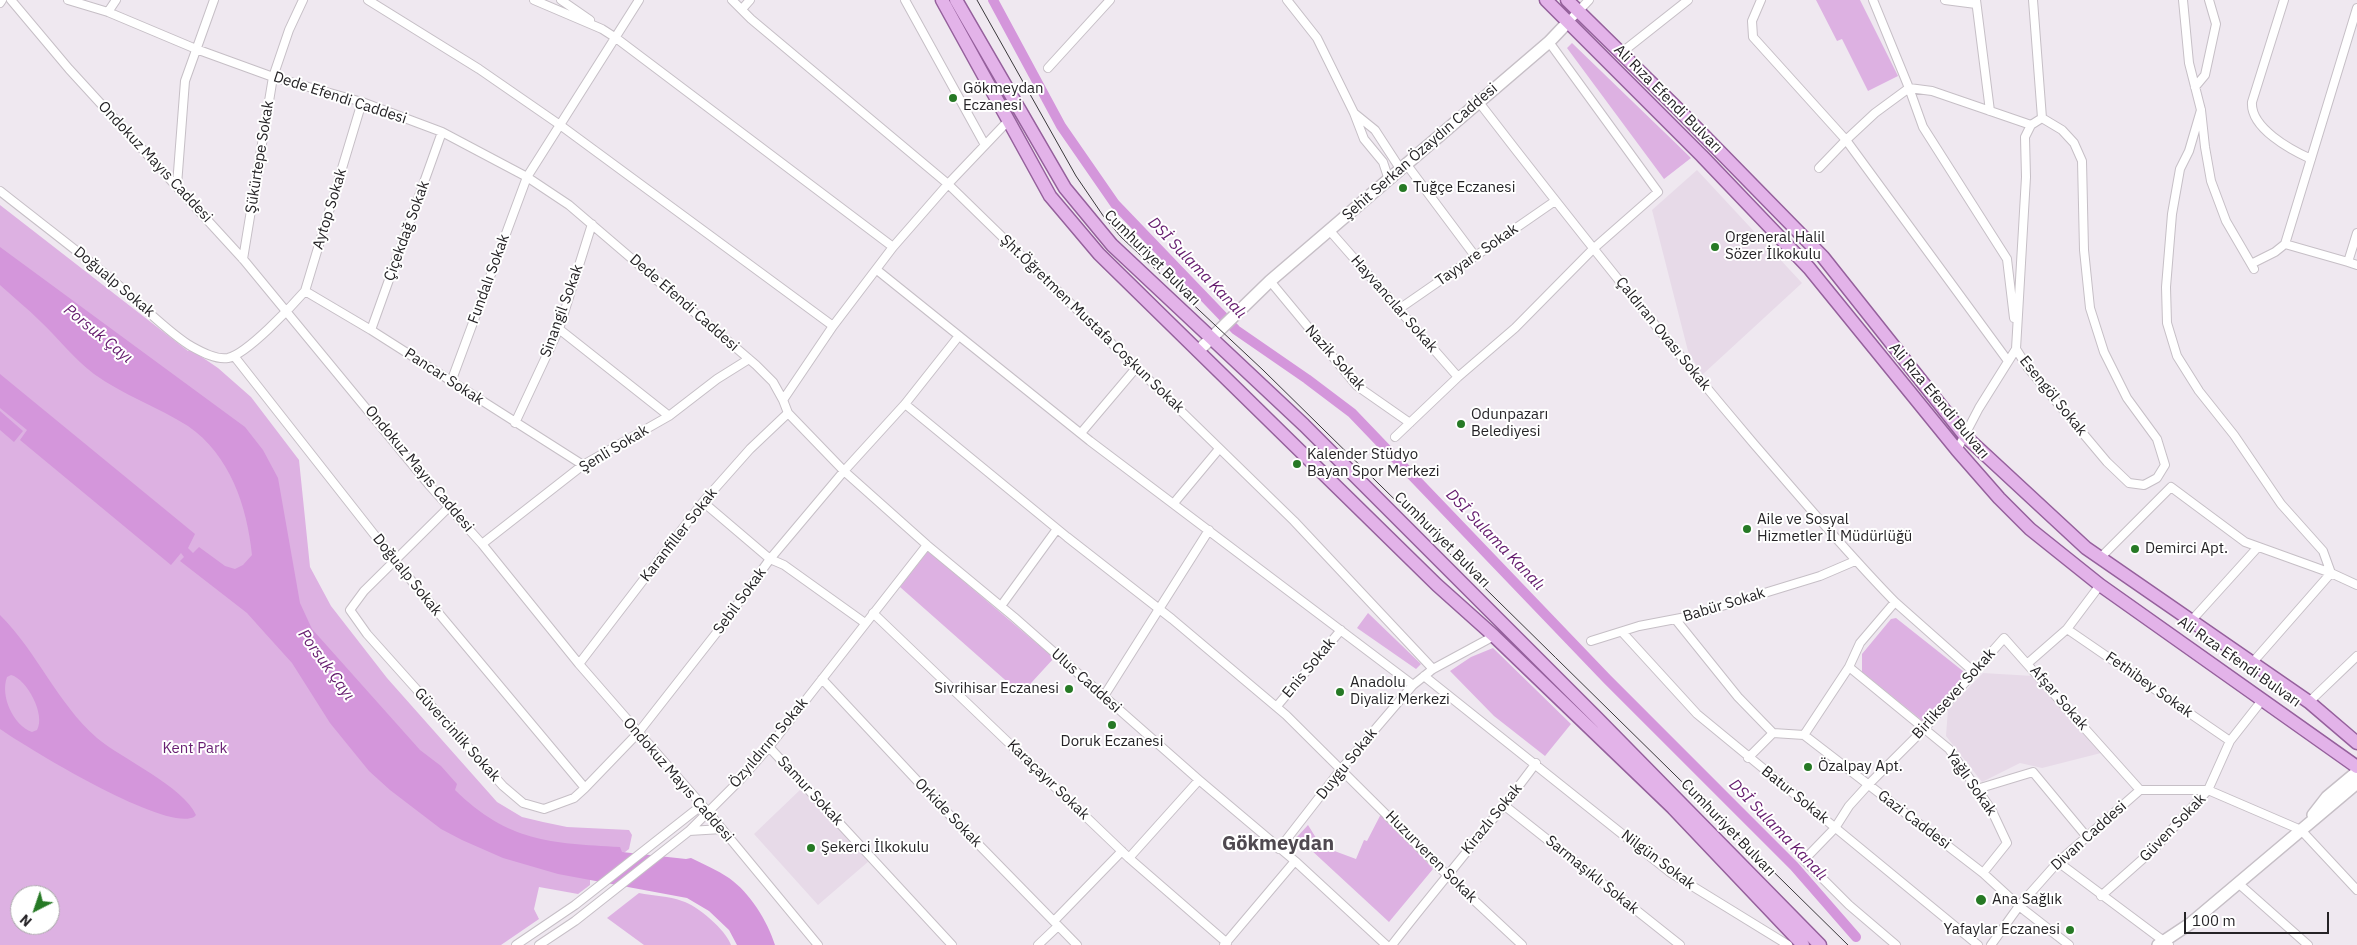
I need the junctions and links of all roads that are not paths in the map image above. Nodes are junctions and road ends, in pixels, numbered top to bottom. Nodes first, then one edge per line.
1 (11, 0) edge
2 (68, 0) edge
3 (116, 0) edge
4 (214, 0) edge
5 (303, 0) edge
6 (368, 0) edge
7 (534, 0) edge
8 (561, 0) edge
9 (639, 0) edge
10 (732, 0) edge
11 (750, 0) edge
12 (905, 0) edge
13 (942, 0) edge
14 (956, 0) edge
15 (1110, 0) edge
16 (1287, 0) edge
17 (1546, 0) edge
18 (1567, 0) edge
19 (1589, 0) edge
20 (1688, 0) edge
21 (1761, 0) edge
22 (1873, 0) edge
23 (1945, 0) edge
24 (2033, 0) edge
25 (2183, 0) edge
26 (2209, 0) edge
27 (2284, 0) edge
28 (1976, 2) edge
29 (2357, 8) edge
30 (742, 9) junction
31 (1578, 11) junction
32 (108, 12) junction
33 (1569, 21) junction
34 (602, 29) junction
35 (616, 38) junction
36 (1549, 42) junction
37 (196, 49) junction
38 (1621, 53) junction
39 (1048, 68) dead end
40 (273, 77) junction
41 (2195, 87) junction
42 (1909, 88) junction
43 (362, 102) junction
44 (1478, 102) junction
45 (2202, 110) junction
46 (1990, 111) junction
47 (1354, 113) junction
48 (2042, 118) junction
49 (1010, 120) junction
50 (560, 125) junction
51 (2031, 125) junction
52 (442, 132) junction
53 (1846, 140) junction
54 (985, 145) junction
55 (2311, 159) junction
56 (1404, 167) junction
57 (1818, 168) dead end
58 (527, 177) junction
59 (1389, 180) junction
60 (948, 184) junction
61 (176, 185) junction
62 (0, 191) edge
63 (1555, 202) junction
64 (592, 224) junction
65 (1330, 231) junction
66 (2357, 232) edge
67 (2285, 244) junction
68 (893, 247) junction
69 (1593, 250) junction
70 (1475, 256) junction
71 (244, 259) junction
72 (2348, 262) junction
73 (2357, 265) edge
74 (877, 270) junction
75 (1270, 282) junction
76 (305, 291) junction
77 (1399, 309) junction
78 (287, 311) junction
79 (833, 326) junction
80 (559, 328) junction
81 (371, 330) junction
82 (958, 337) junction
83 (1210, 338) junction
84 (2016, 338) junction
85 (2016, 349) junction
86 (1198, 350) junction
87 (234, 356) junction
88 (749, 359) junction
89 (2008, 361) junction
90 (1136, 368) junction
91 (1458, 377) junction
92 (451, 382) junction
93 (783, 400) junction
94 (905, 404) junction
95 (788, 414) junction
96 (669, 416) junction
97 (515, 423) junction
98 (1410, 423) junction
99 (1081, 433) junction
100 (1965, 436) junction
101 (1396, 437) dead end
102 (1219, 449) junction
103 (1957, 450) junction
104 (583, 466) junction
105 (844, 471) junction
106 (703, 502) junction
107 (1174, 503) junction
108 (449, 507) junction
109 (1057, 529) junction
110 (1209, 530) junction
111 (482, 544) junction
112 (927, 545) junction
113 (2258, 547) junction
114 (2101, 557) junction
115 (770, 559) junction
116 (395, 561) junction
117 (1855, 561) junction
118 (2331, 573) junction
119 (2100, 585) junction
120 (2357, 585) edge
121 (1895, 602) junction
122 (1001, 606) junction
123 (1159, 609) junction
124 (873, 613) junction
125 (1676, 620) junction
126 (2192, 620) junction
127 (865, 623) junction
128 (2067, 629) junction
129 (1341, 630) junction
130 (1623, 633) junction
131 (1494, 636) junction
132 (1591, 642) dead end
133 (2357, 656) edge
134 (2253, 662) junction
135 (579, 664) junction
136 (2027, 664) junction
137 (1849, 667) junction
138 (1433, 669) junction
139 (1974, 672) junction
140 (1424, 676) junction
141 (822, 679) junction
142 (1413, 685) junction
143 (1104, 696) junction
144 (2264, 699) junction
145 (2309, 702) junction
146 (1276, 706) junction
147 (1925, 728) junction
148 (638, 733) junction
149 (1773, 733) junction
150 (1804, 735) junction
151 (2230, 741) junction
152 (2357, 744) edge
153 (768, 747) junction
154 (2357, 757) edge
155 (1748, 758) junction
156 (1536, 763) junction
157 (2357, 767) edge
158 (1342, 768) junction
159 (2357, 772) edge
160 (1199, 780) junction
161 (2357, 783) edge
162 (1868, 785) junction
163 (585, 788) junction
164 (1977, 789) junction
165 (2140, 790) junction
166 (2208, 790) junction
167 (702, 805) junction
168 (1505, 806) junction
169 (708, 812) junction
170 (1835, 828) junction
171 (722, 829) junction
172 (2301, 830) junction
173 (689, 831) junction
174 (2087, 837) junction
175 (1279, 849) junction
176 (1122, 850) junction
177 (1129, 858) junction
178 (1295, 861) junction
179 (2058, 862) junction
180 (1983, 873) junction
181 (1446, 874) junction
182 (2238, 883) junction
183 (2357, 890) edge
184 (2101, 896) junction
185 (2019, 906) junction
186 (1056, 924) junction
187 (1226, 944) edge
188 (2164, 944) edge
189 (516, 945) edge
190 (539, 945) edge
191 (818, 945) edge
192 (952, 945) edge
193 (1038, 945) edge
194 (1077, 945) edge
195 (1386, 945) edge
196 (1392, 945) edge
197 (1522, 945) edge
198 (1680, 945) edge
199 (1788, 945) edge
200 (1804, 945) edge
201 (1820, 945) edge
202 (1896, 945) edge
203 (1978, 945) edge
204 (1992, 945) edge
205 (2069, 945) edge
206 (2308, 945) edge

1 - 61 street, Ondokuz Mayıs Caddesi
2 - 32 street, Dede Efendi Caddesi
3 - 32 street
4 - 37 street
5 - 40 street, Şükürtepe Sokak
6 - 50 street
7 - 34 street
8 - 34 street
9 - 35 street, Fundalı Sokak
10 - 30 street, Şht.Öğretmen Mustafa Coşkun Sokak
11 - 30 street
12 - 54 street
13 - 49 main road, Cumhuriyet Bulvarı
14 - 83 main road, Cumhuriyet Bulvarı
15 - 39 street
16 - 47 street
17 - 33 main road, Ali Rıza Efendi Bulvarı
18 - 31 main road, Ali Rıza Efendi Bulvarı
19 - 31 street
20 - 38 street
21 - 53 street
22 - 42 street
23 - 28 street
24 - 48 street
25 - 41 street
26 - 41 street
27 - 55 street
28 - 46 street
29 - 55 street
30 - 60 street, Şht.Öğretmen Mustafa Coşkun Sokak
31 - 33 street
31 - 38 main road, Ali Rıza Efendi Bulvarı
32 - 37 street, Dede Efendi Caddesi
33 - 36 main road, Şehit Serkan Özaydın Caddesi
33 - 103 main road, Ali Rıza Efendi Bulvarı
34 - 35 street
35 - 50 street, Fundalı Sokak
35 - 68 street
36 - 44 main road, Şehit Serkan Özaydın Caddesi
36 - 69 street
37 - 40 street, Dede Efendi Caddesi
37 - 61 street
38 - 100 main road, Ali Rıza Efendi Bulvarı
40 - 43 street, Dede Efendi Caddesi
40 - 71 street, Şükürtepe Sokak
41 - 45 street
42 - 46 street
42 - 53 street
42 - 84 street
43 - 52 street, Dede Efendi Caddesi
43 - 76 street, Aytop Sokak
44 - 56 main road, Şehit Serkan Özaydın Caddesi
44 - 63 street, Çaldıran Ovası Sokak
45 - 67 street
45 - 118 street
46 - 51 street
47 - 56 street
47 - 59 street
48 - 51 street
48 - 85 street, Esengöl Sokak
49 - 54 street
49 - 86 main road, Cumhuriyet Bulvarı
50 - 58 street, Fundalı Sokak
50 - 79 street
51 - 84 street
52 - 58 street, Dede Efendi Caddesi
52 - 81 street, Çiçekdağ Sokak
53 - 57 street
53 - 89 street
54 - 60 street
55 - 67 street
56 - 59 main road, Şehit Serkan Özaydın Caddesi
56 - 70 street
58 - 64 street, Dede Efendi Caddesi
58 - 92 street, Fundalı Sokak
59 - 65 main road, Şehit Serkan Özaydın Caddesi
60 - 68 street
60 - 90 street, Şht.Öğretmen Mustafa Coşkun Sokak
61 - 71 street, Ondokuz Mayıs Caddesi
62 - 87 street, Doğualp Sokak
63 - 69 street, Çaldıran Ovası Sokak
63 - 70 street, Tayyare Sokak
64 - 80 street, Sinangil Sokak
64 - 88 street, Dede Efendi Caddesi
65 - 75 main road, Şehit Serkan Özaydın Caddesi
65 - 77 street, Hayvancılar Sokak
66 - 72 street
67 - 72 street
68 - 74 street
69 - 91 street
69 - 117 street, Çaldıran Ovası Sokak
70 - 77 street, Tayyare Sokak
71 - 78 street, Ondokuz Mayıs Caddesi
72 - 73 street
74 - 79 street
74 - 82 street
75 - 83 main road, Şehit Serkan Özaydın Caddesi
75 - 98 street, Nazik Sokak
76 - 78 street, Aytop Sokak
76 - 81 street, Pancar Sokak
77 - 91 street, Hayvancılar Sokak
78 - 87 street
78 - 108 street, Ondokuz Mayıs Caddesi
79 - 93 street
80 - 96 street
80 - 97 street, Sinangil Sokak
81 - 92 street, Pancar Sokak
82 - 94 street, Sebil Sokak
82 - 99 street
83 - 86 main road, Şehit Serkan Özaydın Caddesi
83 - 201 main road, Cumhuriyet Bulvarı
84 - 85 street
85 - 89 street, Esengöl Sokak
86 - 131 main road, Cumhuriyet Bulvarı
87 - 116 street, Doğualp Sokak
88 - 93 street, Dede Efendi Caddesi
88 - 96 street, Şenli Sokak
89 - 100 street, Esengöl Sokak
90 - 99 street
90 - 102 street, Şht.Öğretmen Mustafa Coşkun Sokak
91 - 98 street
92 - 97 street, Pancar Sokak
93 - 95 street, Dede Efendi Caddesi
94 - 105 street, Sebil Sokak
94 - 109 street, Huzurveren Sokak
95 - 105 street, Ulus Caddesi
95 - 106 street, Karanfiller Sokak
96 - 104 street, Şenli Sokak
97 - 104 street, Pancar Sokak
98 - 101 street
99 - 107 street
100 - 103 street, Esengöl Sokak
100 - 114 main road, Ali Rıza Efendi Bulvarı
102 - 107 street
102 - 138 street, Şht.Öğretmen Mustafa Coşkun Sokak
103 - 119 main road, Ali Rıza Efendi Bulvarı
104 - 111 street, Şenli Sokak
105 - 112 street, Ulus Caddesi
105 - 115 street, Sebil Sokak
106 - 115 street
106 - 135 street, Karanfiller Sokak
107 - 110 street
108 - 111 street, Ondokuz Mayıs Caddesi
108 - 116 street
109 - 122 street
109 - 123 street, Huzurveren Sokak
110 - 123 street
110 - 129 street
111 - 135 street, Ondokuz Mayıs Caddesi
112 - 122 street, Ulus Caddesi
112 - 124 street, Özyıldırım Sokak
113 - 114 street
113 - 118 street
113 - 126 street
114 - 126 main road, Ali Rıza Efendi Bulvarı
115 - 127 street
115 - 148 street, Sebil Sokak
116 - 163 street, Doğualp Sokak
116 - 163 street, Güvercinlik Sokak
117 - 121 street, Çaldıran Ovası Sokak
117 - 125 street, Babür Sokak
118 - 120 street
118 - 134 street
119 - 128 street, Afşar Sokak
119 - 144 main road, Ali Rıza Efendi Bulvarı
121 - 137 street
121 - 139 street, Çaldıran Ovası Sokak
122 - 143 street, Ulus Caddesi
123 - 143 street
123 - 146 street, Huzurveren Sokak
124 - 127 street, Özyıldırım Sokak
124 - 176 street, Karaçayır Sokak
125 - 130 street, Babür Sokak
125 - 149 street
126 - 134 main road, Ali Rıza Efendi Bulvarı
127 - 141 street, Özyıldırım Sokak
128 - 136 street, Afşar Sokak
128 - 151 street, Fethibey Sokak
129 - 142 street
129 - 146 street, Enis Sokak
130 - 132 street, Babür Sokak
130 - 155 street, Batur Sokak
131 - 138 street, Duygu Sokak
131 - 200 main road, Cumhuriyet Bulvarı
133 - 145 street
134 - 145 main road, Ali Rıza Efendi Bulvarı
135 - 148 street, Ondokuz Mayıs Caddesi
136 - 139 street, Birliksever Sokak
136 - 165 street, Afşar Sokak
137 - 147 street, Yağlı Sokak
137 - 150 street
138 - 140 street, Duygu Sokak
139 - 147 street, Birliksever Sokak
140 - 142 street, Duygu Sokak
140 - 156 street, Nilgün Sokak
141 - 153 street, Özyıldırım Sokak
141 - 186 street, Orkide Sokak
142 - 158 street, Duygu Sokak
143 - 160 street, Ulus Caddesi
144 - 151 street, Güven Sokak
144 - 157 main road, Ali Rıza Efendi Bulvarı
145 - 152 main road, Ali Rıza Efendi Bulvarı
146 - 158 street, Huzurveren Sokak
147 - 162 street, Birliksever Sokak
147 - 164 street, Yağlı Sokak
148 - 163 street, Sebil Sokak
148 - 167 street, Ondokuz Mayıs Caddesi
149 - 150 street
149 - 155 street
150 - 162 street, Gazi Caddesi
151 - 166 street, Güven Sokak
153 - 169 street, Özyıldırım Sokak
153 - 192 street, Samur Sokak
154 - 157 main road
155 - 170 street, Batur Sokak
156 - 168 street, Kirazlı Sokak
156 - 199 street, Nilgün Sokak
158 - 175 street, Duygu Sokak
158 - 181 street, Huzurveren Sokak
159 - 172 main road
160 - 175 street, Ulus Caddesi
160 - 177 street
161 - 172 main road
162 - 170 street, Birliksever Sokak
162 - 180 street, Gazi Caddesi
164 - 174 street
164 - 180 street, Yağlı Sokak
165 - 166 street
165 - 174 street, Divan Caddesi
166 - 172 street
166 - 184 street, Güven Sokak
167 - 169 street, Ondokuz Mayıs Caddesi
167 - 189 street
168 - 181 street, Kirazlı Sokak
168 - 198 street, Sarmaşıklı Sokak
169 - 171 street, Ondokuz Mayıs Caddesi
169 - 173 street, Özyıldırım Sokak
170 - 202 street, Birliksever Sokak
170 - 203 street, Batur Sokak
171 - 173 street
171 - 191 street, Ondokuz Mayıs Caddesi
172 - 182 main road
172 - 183 street
173 - 190 street, Özyıldırım Sokak
174 - 179 street, Divan Caddesi
175 - 178 street, Ulus Caddesi
176 - 177 street, Karaçayır Sokak
176 - 186 street
177 - 187 street, Karaçayır Sokak
178 - 187 street
178 - 195 street, Ulus Caddesi
179 - 184 street
179 - 185 street, Divan Caddesi
180 - 185 street, Gazi Caddesi
181 - 196 street, Kirazlı Sokak
181 - 197 street, Huzurveren Sokak
182 - 188 main road
182 - 206 street
184 - 188 street
185 - 204 street, Divan Caddesi
185 - 205 street, Gazi Caddesi
186 - 193 street
186 - 194 street, Orkide Sokak

